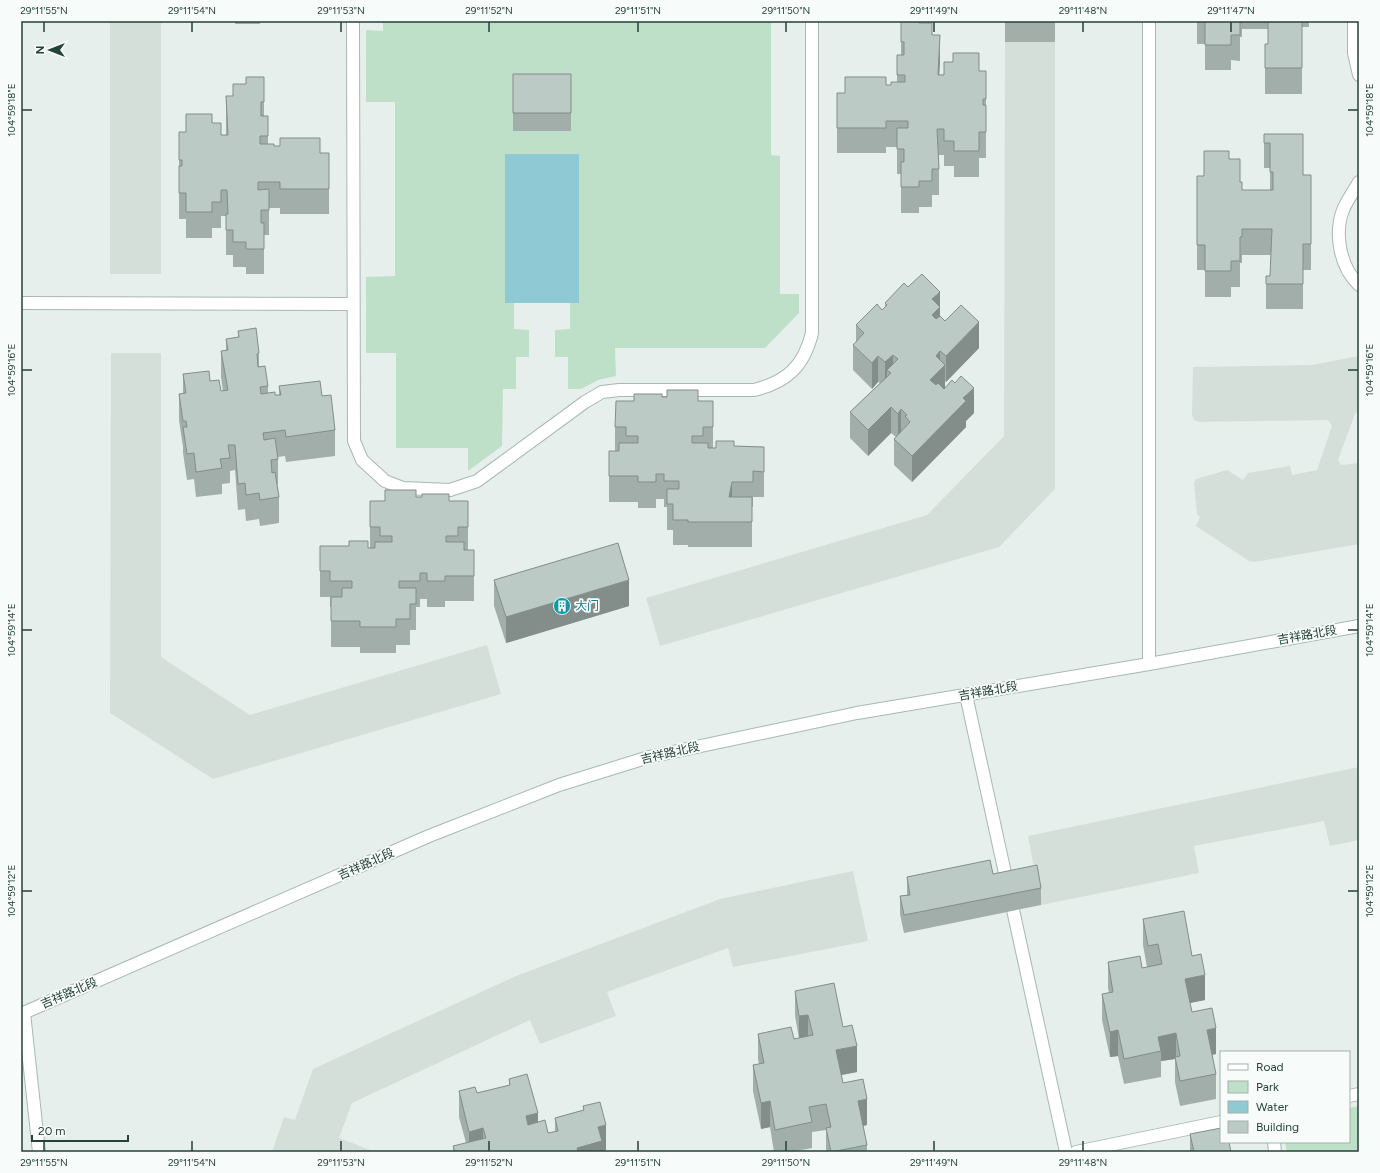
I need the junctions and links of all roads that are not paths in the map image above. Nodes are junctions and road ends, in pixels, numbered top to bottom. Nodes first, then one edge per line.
1 (353, 21) edge
2 (812, 21) edge
3 (1149, 21) edge
4 (1354, 21) edge
5 (1359, 75) edge
6 (1359, 182) edge
7 (1359, 285) edge
8 (21, 303) edge
9 (353, 304) junction
10 (1359, 626) edge
11 (1149, 664) junction
12 (966, 695) junction
13 (22, 1014) edge
14 (1220, 1122) edge
15 (39, 1152) edge
16 (1066, 1152) edge
17 (1076, 1152) edge

1 - 9 street
2 - 9 street
3 - 11 street
4 - 5 street
6 - 7 street
8 - 9 street
10 - 11 street, 吉祥路北段
11 - 12 street, 吉祥路北段
12 - 13 street, 吉祥路北段
12 - 16 street
13 - 15 street
14 - 17 street

